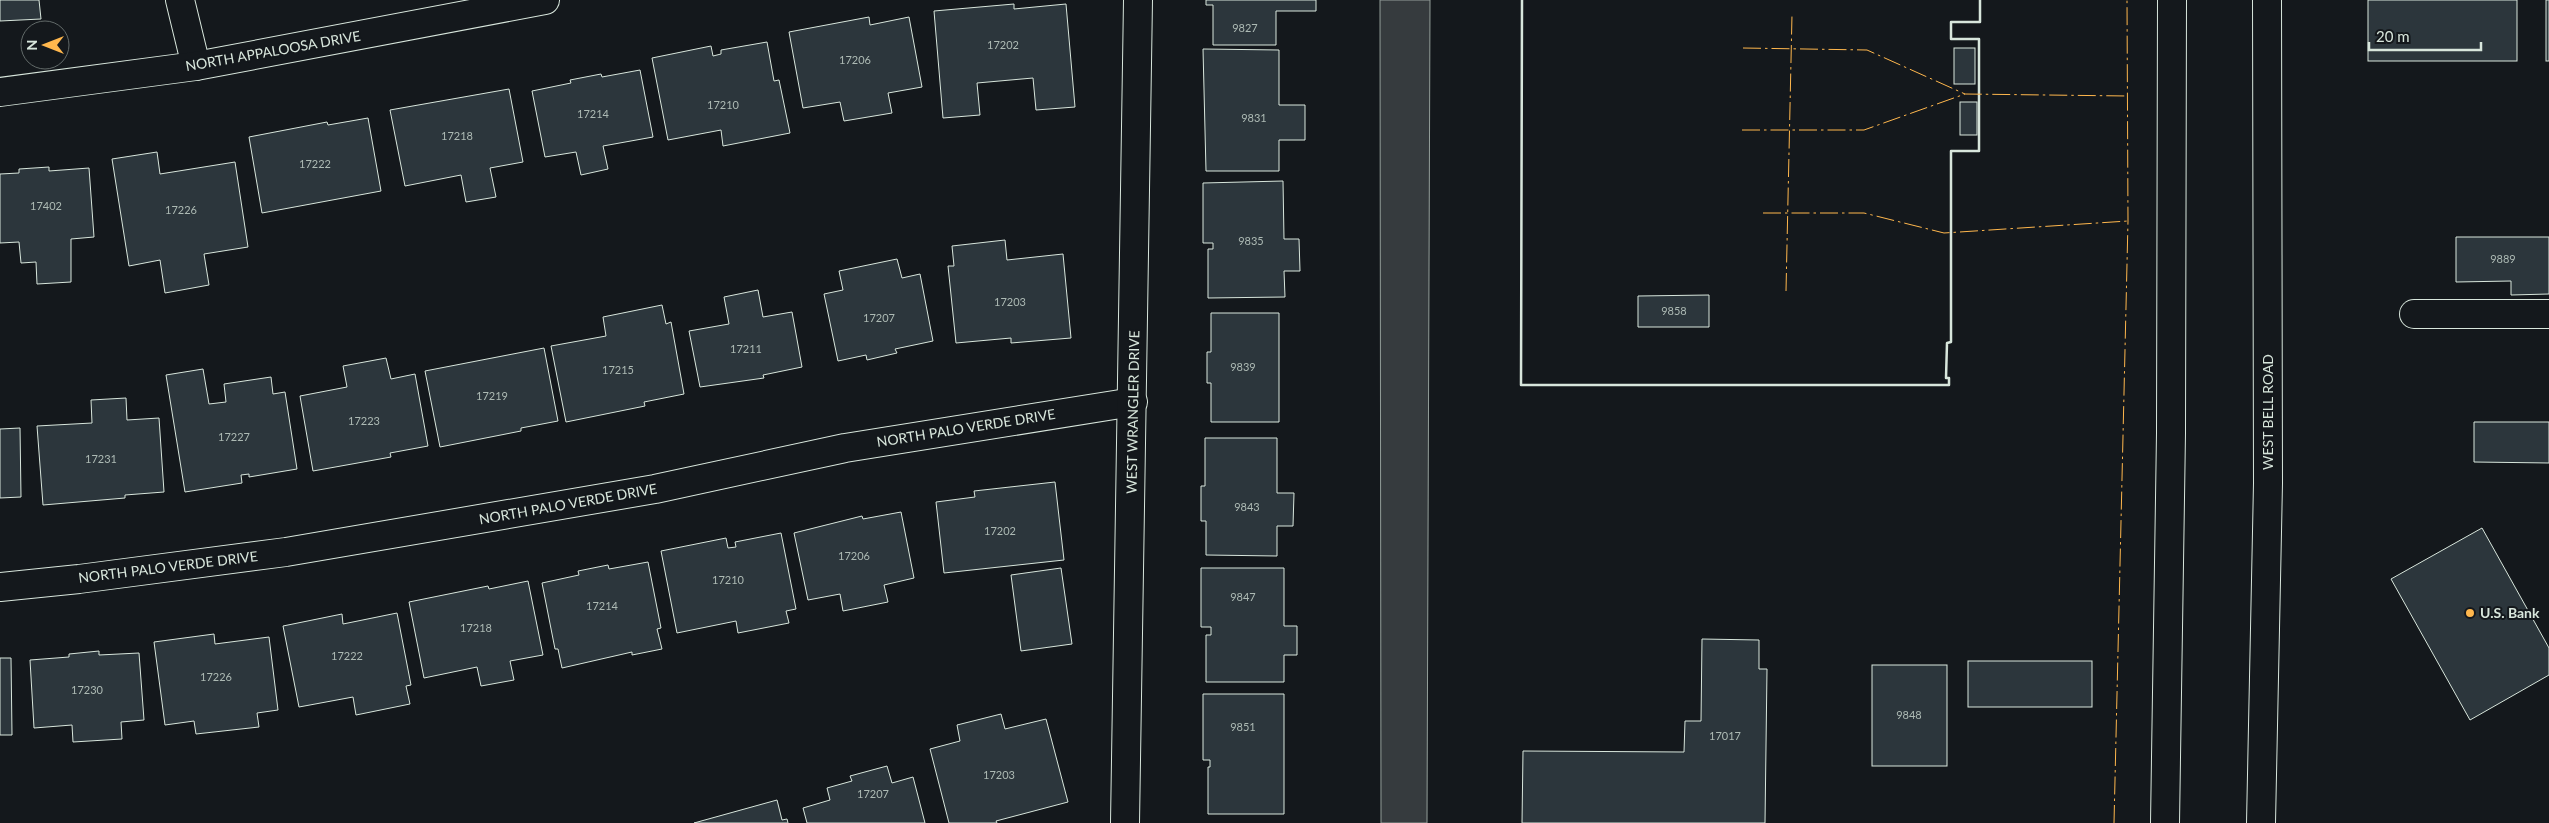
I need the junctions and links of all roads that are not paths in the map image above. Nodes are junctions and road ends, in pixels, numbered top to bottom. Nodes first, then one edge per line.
1 (180, 0) edge
2 (545, 0) edge
3 (1138, 0) edge
4 (2172, 0) edge
5 (2267, 0) edge
6 (196, 66) junction
7 (0, 92) edge
8 (2414, 314) dead end
9 (2549, 314) edge
10 (1133, 402) junction
11 (0, 587) edge
12 (1125, 823) edge
13 (2165, 823) edge
14 (2261, 823) edge

1 - 6 street
2 - 6 street, NORTH APPALOOSA DRIVE
3 - 10 street, WEST WRANGLER DRIVE
4 - 13 street
5 - 14 street, WEST BELL ROAD
6 - 7 street, NORTH APPALOOSA DRIVE
8 - 9 street
10 - 11 street, NORTH PALO VERDE DRIVE
10 - 12 street, WEST WRANGLER DRIVE

